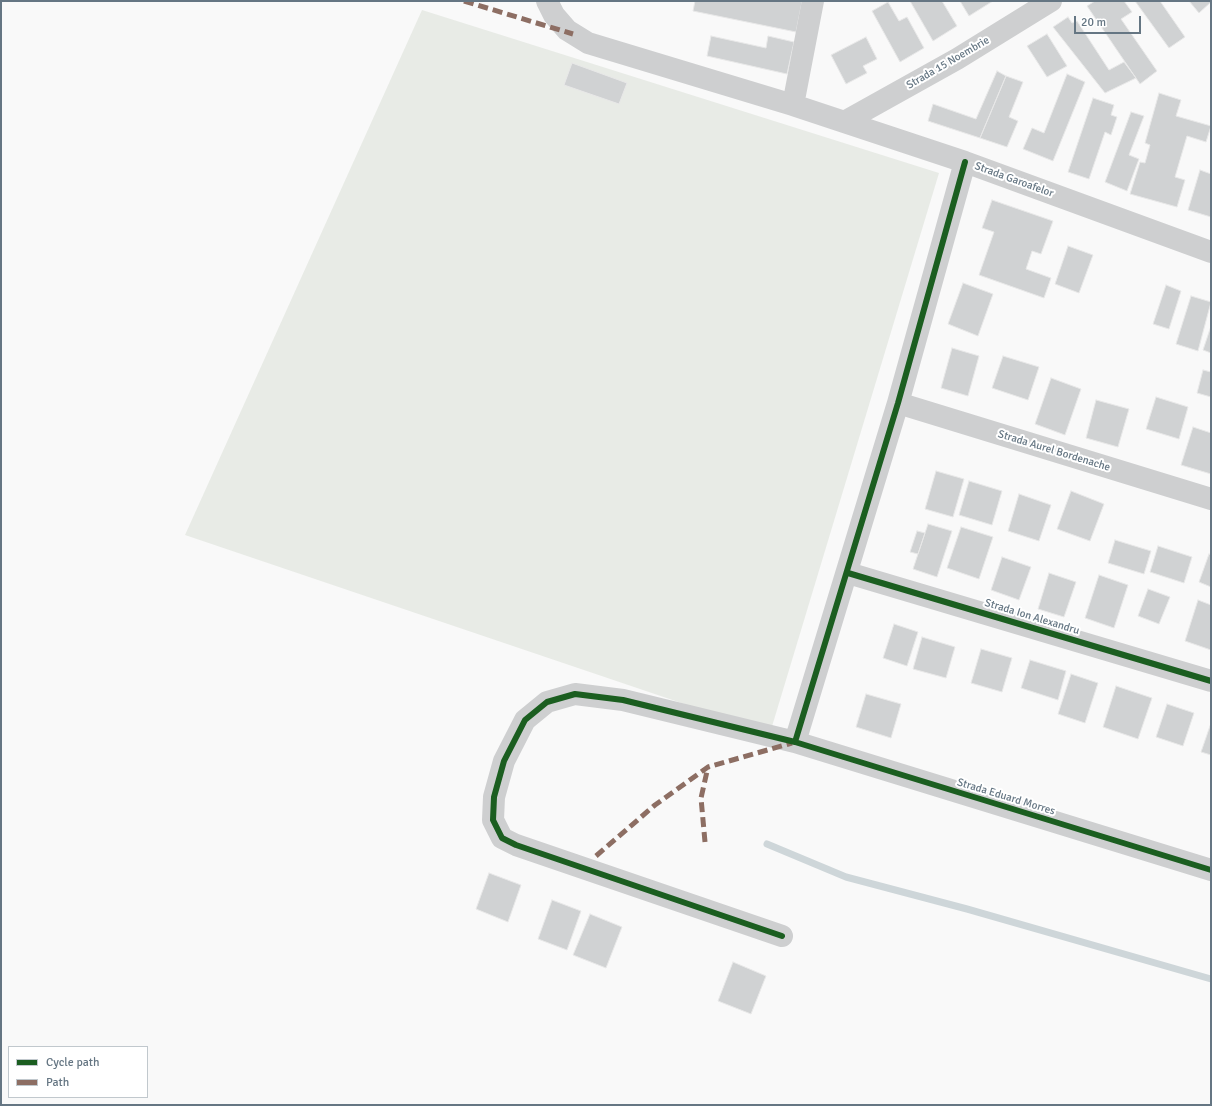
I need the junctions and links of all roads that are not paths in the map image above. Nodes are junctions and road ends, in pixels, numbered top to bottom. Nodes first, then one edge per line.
1 (547, 1) edge
2 (812, 1) edge
3 (1052, 1) edge
4 (793, 105) junction
5 (844, 122) junction
6 (965, 162) junction
7 (1211, 252) edge
8 (898, 403) junction
9 (1211, 499) edge
10 (848, 573) junction
11 (1211, 681) edge
12 (795, 742) junction
13 (1211, 870) edge
14 (782, 936) dead end

1 - 4 street, Strada Garoafelor
2 - 4 street
3 - 5 street, Strada 15 Noembrie
4 - 5 street, Strada Garoafelor
5 - 6 street, Strada Garoafelor
6 - 7 street, Strada Garoafelor
6 - 8 street
8 - 9 street, Strada Aurel Bordenache
8 - 10 street
10 - 11 street, Strada Ion Alexandru
10 - 12 street
12 - 13 street, Strada Eduard Morres
12 - 14 street, Strada Eduard Morres

